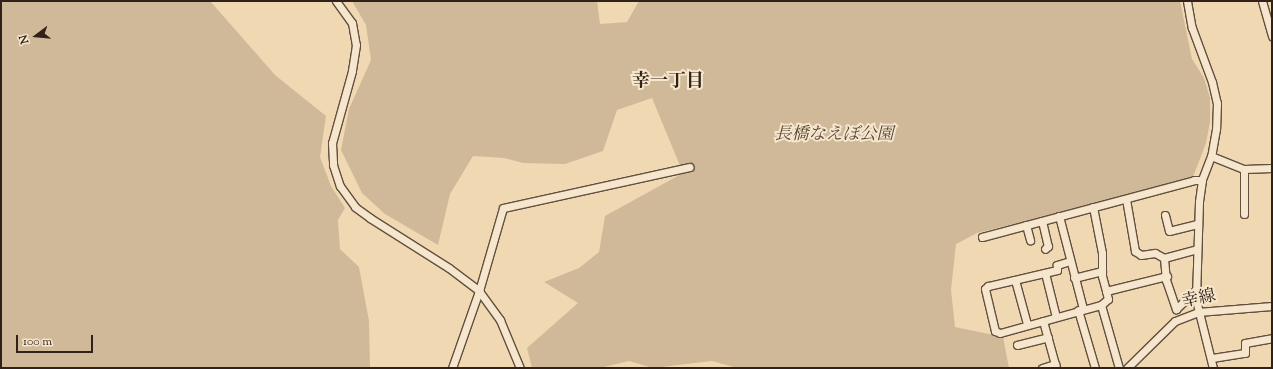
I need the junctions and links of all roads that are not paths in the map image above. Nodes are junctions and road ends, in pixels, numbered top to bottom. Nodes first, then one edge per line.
1 (336, 1) edge
2 (1187, 1) edge
3 (1262, 1) edge
4 (1272, 37) edge
5 (1211, 156) junction
6 (690, 167) dead end
7 (1272, 168) edge
8 (1244, 170) junction
9 (1202, 180) junction
10 (1126, 199) junction
11 (1093, 207) junction
12 (1244, 214) dead end
13 (1165, 215) dead end
14 (1059, 216) junction
15 (1042, 221) junction
16 (1198, 224) junction
17 (1026, 225) junction
18 (982, 237) dead end
19 (1030, 240) dead end
20 (1045, 248) dead end
21 (1197, 249) junction
22 (1164, 258) junction
23 (1070, 261) junction
24 (1102, 271) junction
25 (1045, 273) junction
26 (1167, 276) junction
27 (1074, 278) junction
28 (1015, 280) junction
29 (1197, 289) junction
30 (479, 291) junction
31 (1106, 291) junction
32 (1101, 305) junction
33 (1272, 306) edge
34 (1080, 310) junction
35 (1198, 312) junction
36 (1056, 318) junction
37 (1044, 321) junction
38 (1027, 324) junction
39 (1048, 337) junction
40 (1272, 338) edge
41 (1017, 345) dead end
42 (1212, 358) junction
43 (1056, 366) edge
44 (452, 368) edge
45 (520, 368) edge
46 (1042, 368) edge
47 (1095, 368) edge
48 (1119, 368) edge
49 (1127, 368) edge
50 (1213, 368) edge

1 - 30 street
2 - 5 street
3 - 4 street
5 - 8 street
5 - 9 street
6 - 30 street
7 - 8 street
8 - 12 street
9 - 10 street
9 - 16 street
10 - 11 street
10 - 22 street
11 - 14 street
11 - 24 street
13 - 16 street
14 - 15 street
14 - 23 street
15 - 17 street
15 - 20 street
16 - 21 street
17 - 18 street
17 - 19 street
21 - 22 street
21 - 29 street
22 - 26 street
23 - 25 street
23 - 27 street
24 - 27 street
24 - 31 street
25 - 28 street
25 - 36 street
26 - 29 street
26 - 31 street
27 - 34 street
28 - 38 street
28 - 38 street
29 - 35 street
30 - 44 street
30 - 45 street
31 - 32 street
32 - 34 street
32 - 48 street
33 - 35 street, 幸線
34 - 36 street
34 - 47 street
35 - 42 street
35 - 49 street, 幸線
36 - 37 street
37 - 38 street
37 - 39 street
39 - 41 street
39 - 43 street
40 - 42 street
42 - 50 street
43 - 46 street

